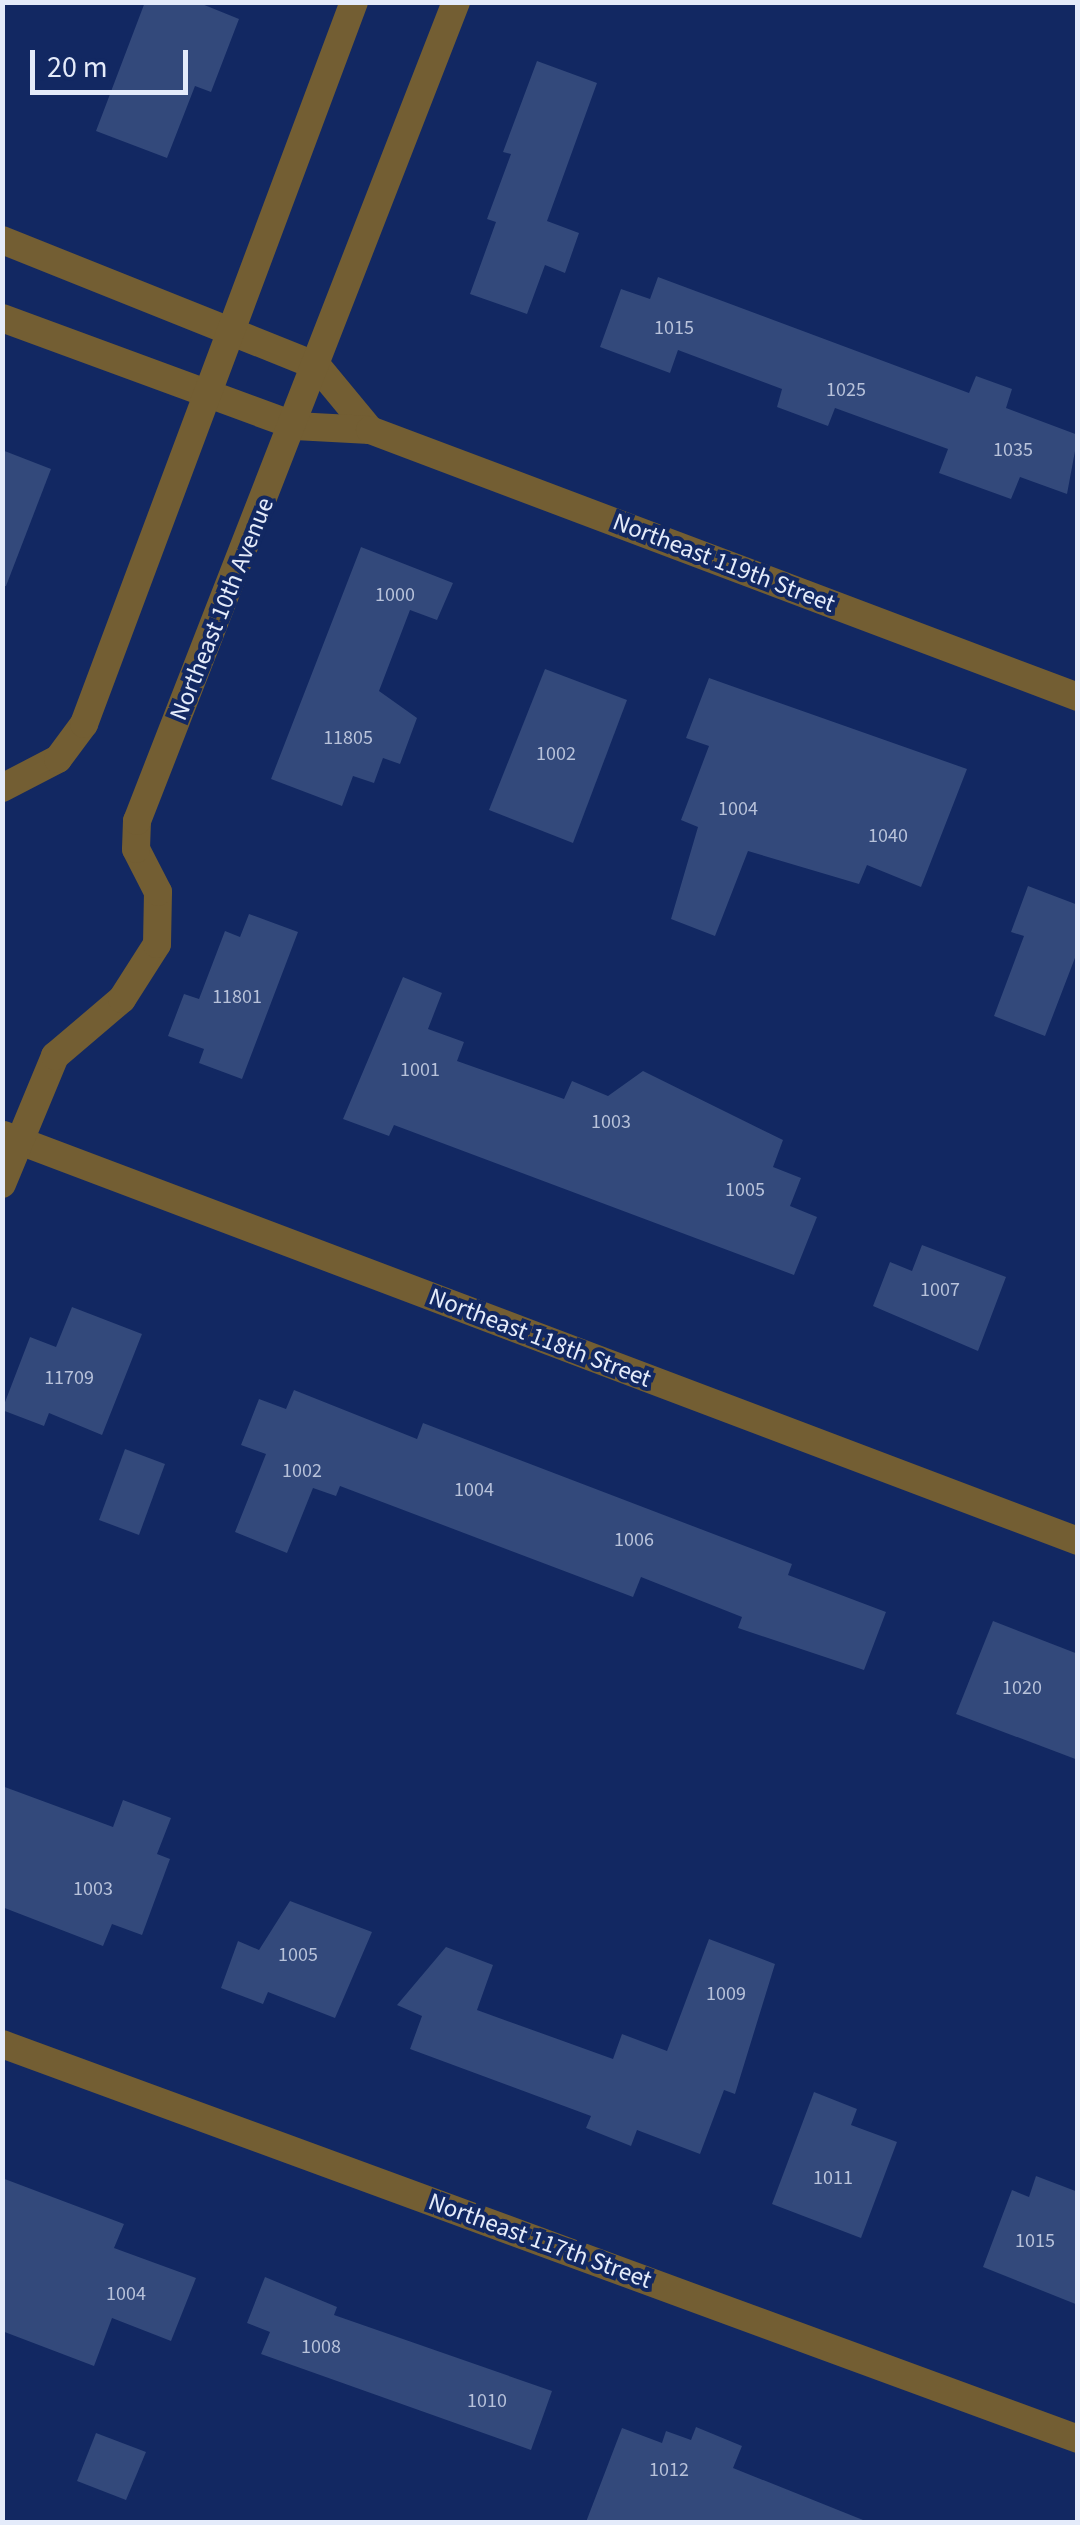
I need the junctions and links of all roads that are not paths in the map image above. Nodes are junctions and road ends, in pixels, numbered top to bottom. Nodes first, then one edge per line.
1 (354, 2) edge
2 (456, 2) edge
3 (2, 240) edge
4 (2, 318) edge
5 (225, 329) junction
6 (317, 366) junction
7 (202, 392) junction
8 (294, 426) junction
9 (370, 430) junction
10 (1078, 697) edge
11 (2, 788) edge
12 (11, 1138) edge
13 (2, 1184) edge
14 (1078, 1541) edge
15 (2, 2044) edge
16 (1078, 2439) edge

1 - 5 street
2 - 6 street, Northeast 10th Avenue
3 - 5 street, Northeast 119th Street
4 - 7 street, Northeast 119th Street
5 - 6 street, Northeast 119th Street
5 - 7 street
6 - 8 street, Northeast 10th Avenue
6 - 9 street, Northeast 119th Street
7 - 8 street, Northeast 119th Street
7 - 11 street
8 - 9 street, Northeast 119th Street
8 - 12 street, Northeast 10th Avenue
9 - 10 street, Northeast 119th Street
12 - 13 street, Northeast 10th Avenue
12 - 14 street, Northeast 118th Street
15 - 16 street, Northeast 117th Street

